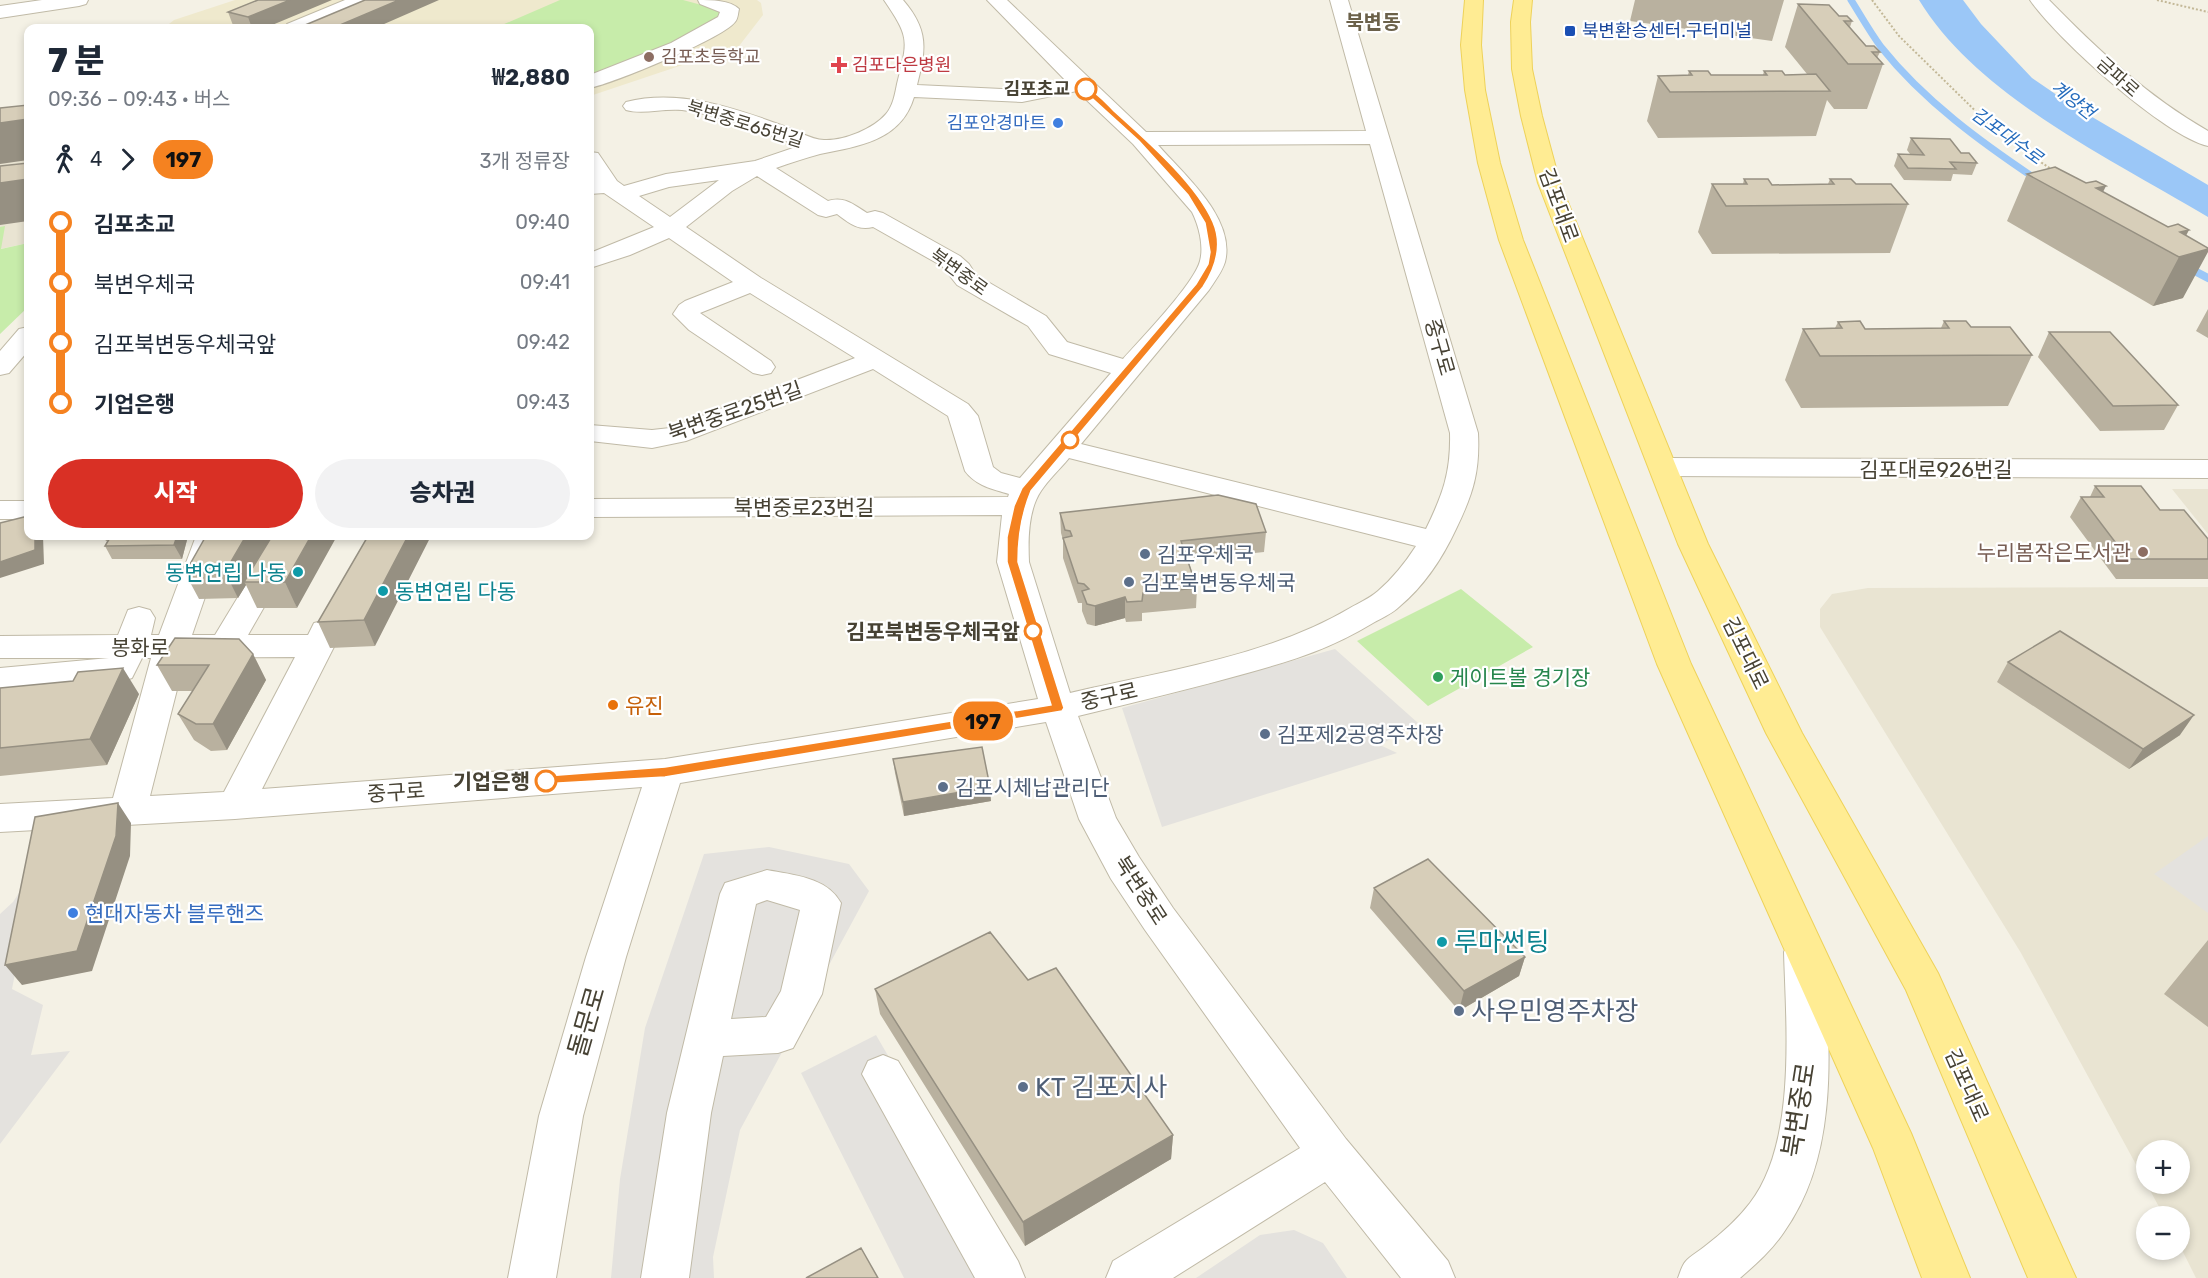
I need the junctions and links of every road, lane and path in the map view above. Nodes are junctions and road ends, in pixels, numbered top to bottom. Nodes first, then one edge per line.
1 (79, 0) edge
2 (361, 0) edge
3 (707, 0) edge
4 (893, 0) edge
5 (996, 0) edge
6 (1339, 0) edge
7 (1474, 0) edge
8 (1523, 0) edge
9 (1872, 0) edge
10 (2039, 0) edge
11 (2157, 0) edge
12 (0, 12) edge
13 (2208, 12) edge
14 (304, 24) edge
15 (594, 81) edge
16 (1081, 84) junction
17 (907, 91) junction
18 (633, 106) dead end
19 (1380, 137) junction
20 (1141, 139) junction
21 (2208, 140) edge
22 (820, 147) junction
23 (594, 165) edge
24 (758, 167) junction
25 (2056, 172) edge
26 (607, 189) edge
27 (672, 226) junction
28 (594, 259) edge
29 (752, 283) junction
30 (24, 340) edge
31 (876, 359) junction
32 (0, 367) edge
33 (762, 367) dead end
34 (1128, 369) junction
35 (594, 433) edge
36 (1063, 448) junction
37 (1664, 467) junction
38 (2208, 469) edge
39 (1023, 498) junction
40 (594, 508) edge
41 (0, 510) edge
42 (24, 510) edge
43 (210, 540) edge
44 (288, 540) edge
45 (1435, 541) junction
46 (341, 606) edge
47 (135, 632) junction
48 (224, 646) junction
49 (317, 646) junction
50 (0, 647) edge
51 (171, 647) junction
52 (0, 680) edge
53 (1058, 708) junction
54 (665, 772) junction
55 (236, 805) junction
56 (128, 809) junction
57 (0, 818) edge
58 (1803, 944) junction
59 (707, 1038) dead end
60 (883, 1074) dead end
61 (1330, 1154) junction
62 (532, 1278) edge
63 (665, 1278) edge
64 (1001, 1278) edge
65 (1130, 1278) edge
66 (1431, 1278) edge
67 (1702, 1278) edge
68 (1946, 1278) edge
69 (2052, 1278) edge

1 - 12 street
2 - 14 street
3 - 15 street
4 - 17 street, 북변중로65번길
5 - 16 street, 북변중로
6 - 19 street, 중구로
7 - 58 main road
8 - 37 main road, 김포대로
9 - 25 path
10 - 21 street, 금파로
11 - 13 path
16 - 17 street
16 - 20 street, 북변중로
17 - 22 street, 북변중로65번길
18 - 22 street, 북변중로65번길
19 - 20 street
19 - 45 street, 중구로
20 - 34 street, 북변중로
22 - 24 street, 북변중로65번길
23 - 26 street
24 - 26 street
24 - 27 street, 북변중로65번길
24 - 34 street, 북변중로
26 - 27 street
27 - 28 street
27 - 29 street
29 - 31 street
29 - 33 street, 북변중로25번길
30 - 32 street
31 - 35 street, 북변중로25번길
31 - 39 street
34 - 36 street, 북변중로
36 - 39 street, 북변중로
36 - 45 street
37 - 38 street, 김포대로926번길
37 - 69 main road, 김포대로
39 - 40 street, 북변중로23번길
39 - 53 street, 북변중로
41 - 42 street
43 - 51 street
44 - 48 street
45 - 53 street, 중구로
46 - 49 street
47 - 50 street, 봉화로
47 - 51 street, 봉화로
47 - 52 street
48 - 49 street, 봉화로
48 - 51 street, 봉화로
49 - 55 street
51 - 56 street
53 - 54 street, 중구로
53 - 61 street, 북변중로
54 - 55 street, 중구로
54 - 62 street, 돌문로
55 - 56 street, 중구로
56 - 57 street, 중구로
58 - 67 street, 북변중로
58 - 68 main road
59 - 63 street
60 - 64 street
61 - 65 street
61 - 66 street, 북변중로

